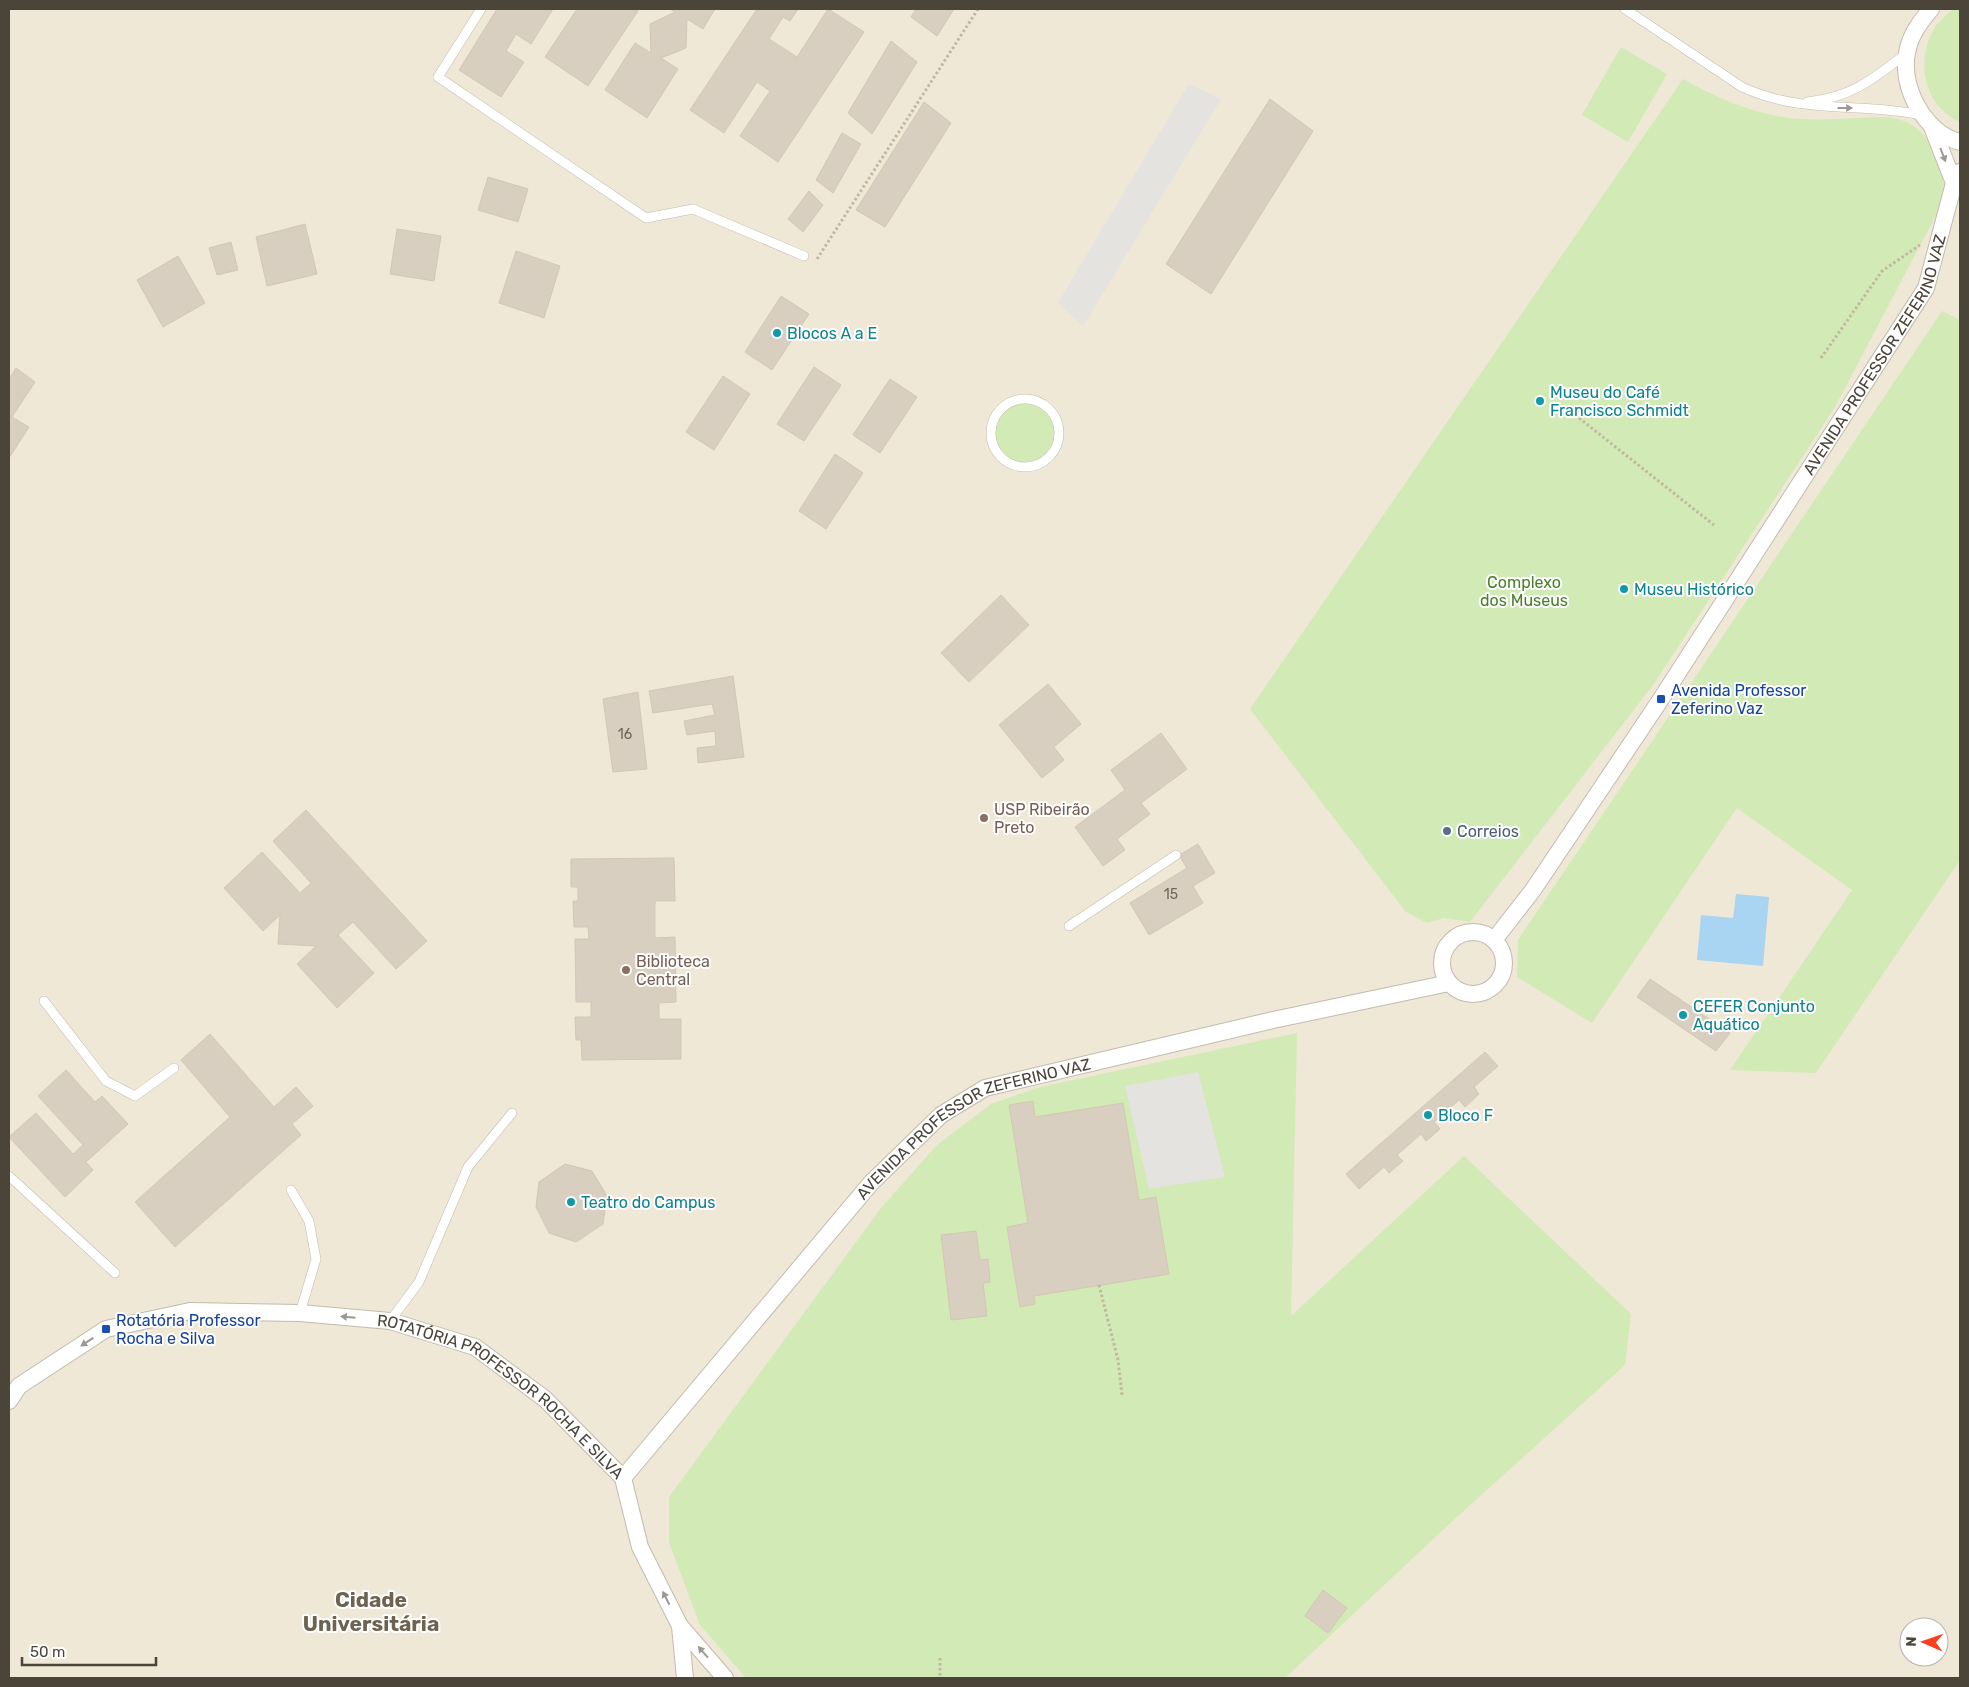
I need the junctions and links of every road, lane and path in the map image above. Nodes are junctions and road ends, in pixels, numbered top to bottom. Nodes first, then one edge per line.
1 (480, 9) edge
2 (978, 9) edge
3 (1625, 9) edge
4 (1931, 9) edge
5 (1907, 53) junction
6 (1797, 103) junction
7 (1927, 121) junction
8 (1960, 142) edge
9 (1957, 178) edge
10 (1942, 230) junction
11 (804, 256) dead end
12 (814, 263) dead end
13 (1821, 358) dead end
14 (1045, 405) joint
15 (1579, 418) dead end
16 (1714, 525) dead end
17 (1176, 855) dead end
18 (1069, 926) dead end
19 (1494, 940) junction
20 (1449, 983) junction
21 (44, 1001) dead end
22 (174, 1068) dead end
23 (512, 1113) dead end
24 (9, 1176) edge
25 (291, 1190) dead end
26 (115, 1273) dead end
27 (1099, 1285) dead end
28 (300, 1313) junction
29 (390, 1321) junction
30 (14, 1383) edge
31 (1122, 1396) dead end
32 (9, 1401) edge
33 (623, 1478) junction
34 (680, 1626) junction
35 (940, 1658) dead end
36 (685, 1678) edge
37 (725, 1678) edge
38 (940, 1678) edge

1 - 11 lane
2 - 12 path
3 - 6 lane
4 - 5 street, AVENIDA PROFESSOR ZEFERINO VAZ
5 - 6 lane
5 - 7 street, AVENIDA PROFESSOR ZEFERINO VAZ
6 -> 7 lane
7 - 8 street
7 -> 9 street, AVENIDA PROFESSOR ZEFERINO VAZ
9 - 10 street, AVENIDA PROFESSOR ZEFERINO VAZ
10 - 13 path
10 - 19 street, AVENIDA PROFESSOR ZEFERINO VAZ
14 - 14 lane
15 - 16 path
17 - 18 lane
19 - 20 street
19 - 20 street
20 - 33 street, AVENIDA PROFESSOR ZEFERINO VAZ
21 - 22 lane
23 - 29 lane
24 - 26 lane
25 - 28 lane
27 - 31 path
29 -> 28 street, ROTATÓRIA PROFESSOR ROCHA E SILVA
28 -> 30 street, ROTATÓRIA PROFESSOR ROCHA E SILVA
29 - 33 street, ROTATÓRIA PROFESSOR ROCHA E SILVA
30 - 32 street, ROTATÓRIA PROFESSOR ROCHA E SILVA
34 -> 33 street, ROTATÓRIA PROFESSOR ROCHA E SILVA
34 - 36 street, ROTATÓRIA PROFESSOR ROCHA E SILVA
37 -> 34 street
35 - 38 path

